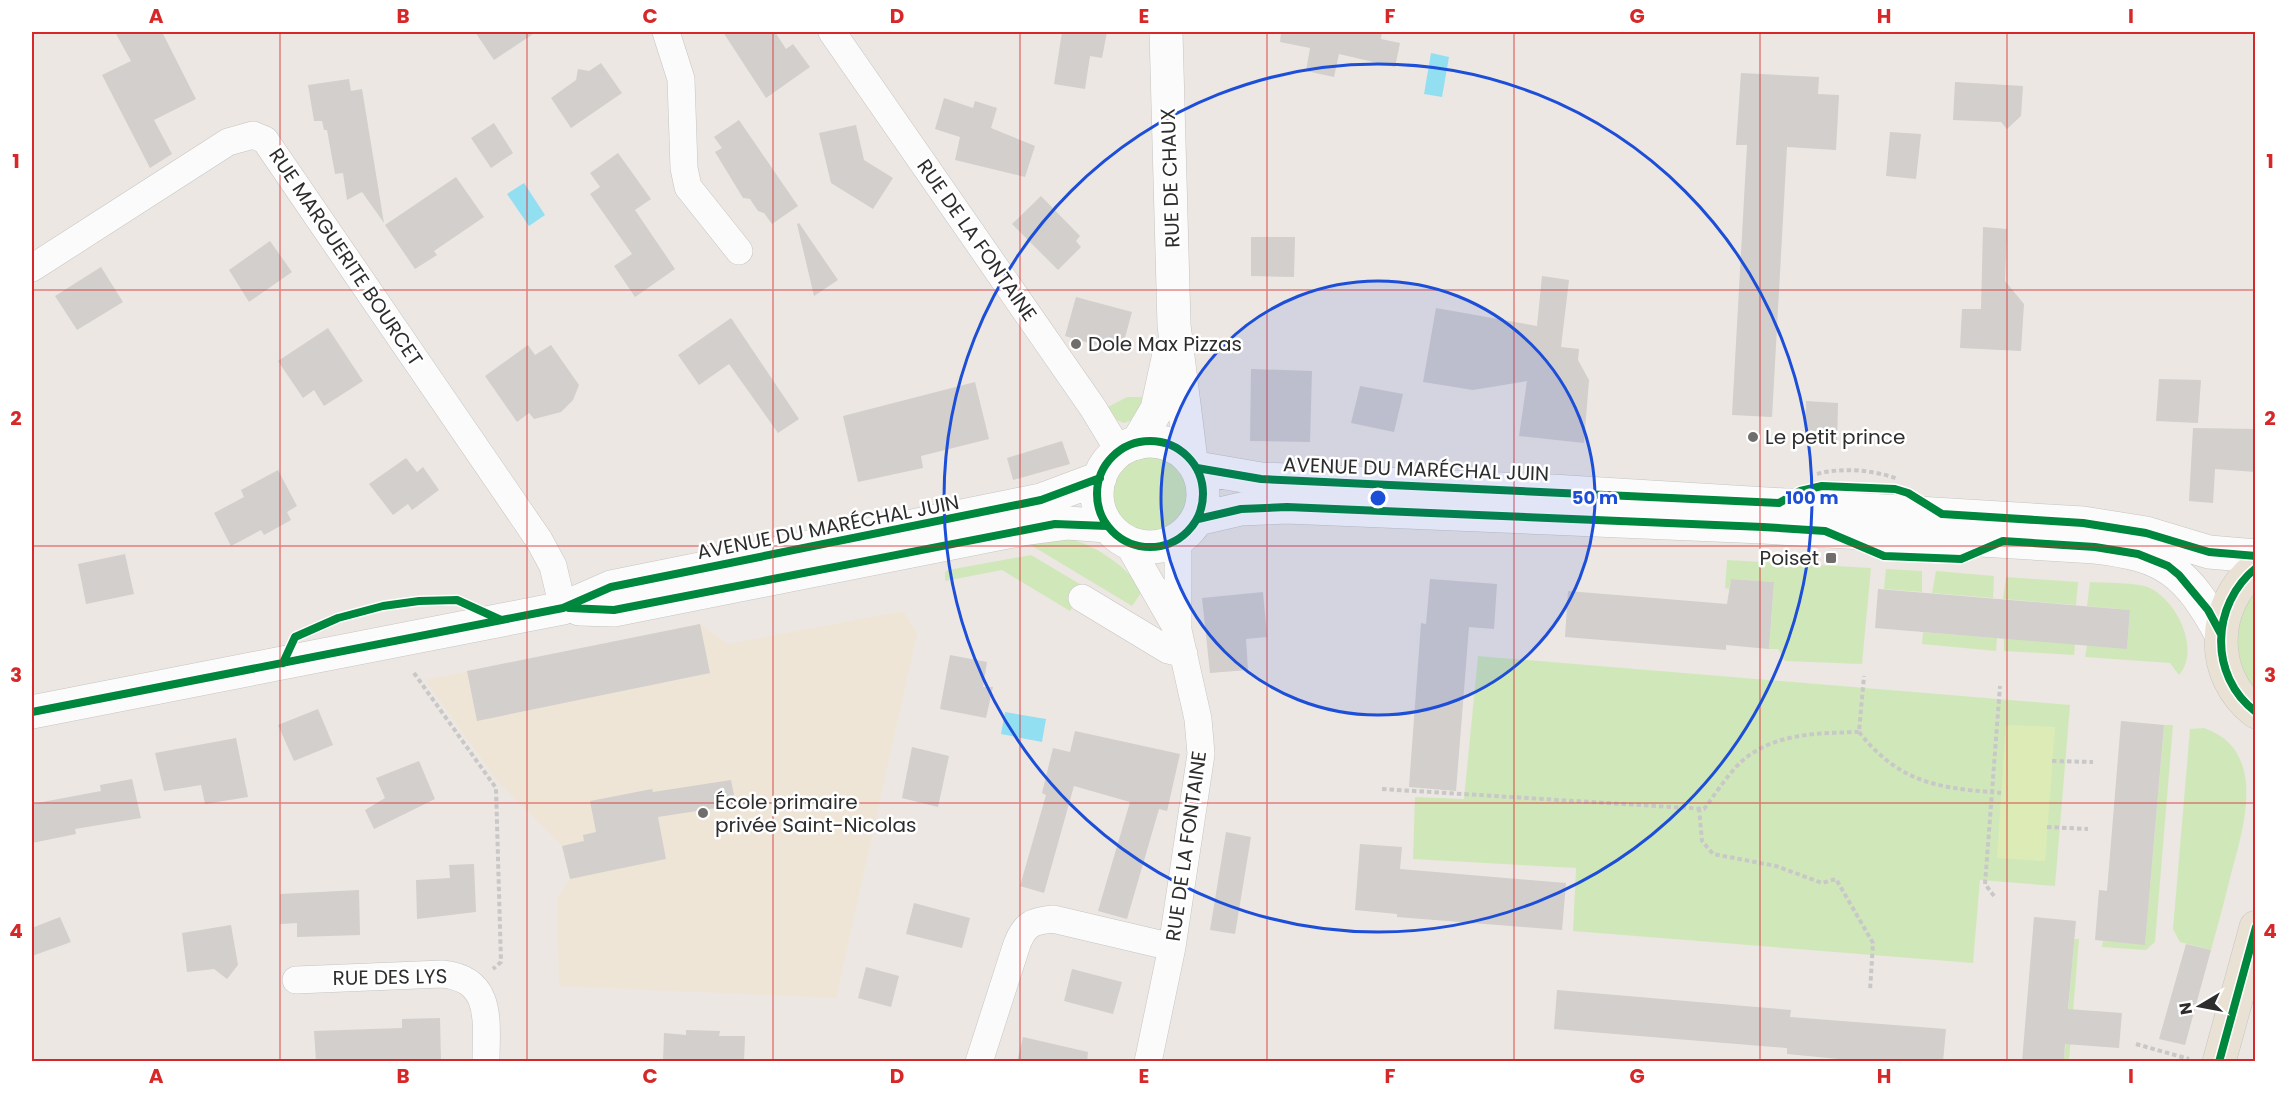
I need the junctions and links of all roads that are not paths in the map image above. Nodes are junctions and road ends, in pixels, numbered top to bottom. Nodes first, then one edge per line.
1 (666, 32) edge
2 (832, 32) edge
3 (1166, 32) edge
4 (739, 251) dead end
5 (32, 268) edge
6 (1174, 325) junction
7 (1128, 447) junction
8 (1194, 464) junction
9 (1100, 478) junction
10 (1188, 530) junction
11 (1117, 534) junction
12 (2256, 556) edge
13 (2256, 568) edge
14 (1082, 597) dead end
15 (563, 608) junction
16 (2221, 634) junction
17 (1181, 642) junction
18 (32, 712) edge
19 (2254, 713) edge
20 (2256, 927) edge
21 (1172, 947) junction
22 (296, 980) dead end
23 (2204, 1060) edge
24 (486, 1062) edge
25 (979, 1062) edge
26 (1148, 1062) edge

1 - 4 street
2 - 7 street, RUE DE LA FONTAINE
3 - 6 main road, RUE DE CHAUX
5 - 15 street, RUE MARGUERITE BOURCET
6 - 7 main road, RUE DE CHAUX
6 - 8 main road, RUE DE CHAUX
7 - 8 main road
7 - 9 main road
8 - 10 main road
8 - 12 main road, AVENUE DU MARÉCHAL JUIN
9 - 11 main road
9 - 15 main road, AVENUE DU MARÉCHAL JUIN
10 - 11 main road
10 - 16 main road
10 - 17 street, RUE DE LA FONTAINE
11 - 15 main road, AVENUE DU MARÉCHAL JUIN
11 - 17 street, RUE DE LA FONTAINE
13 - 16 main road
14 - 17 street
15 - 18 main road, AVENUE DU MARÉCHAL JUIN
16 - 19 main road
17 - 21 street, RUE DE LA FONTAINE
20 - 23 main road
21 - 25 street
21 - 26 street, RUE DE LA FONTAINE
22 - 24 street, RUE DES LYS

